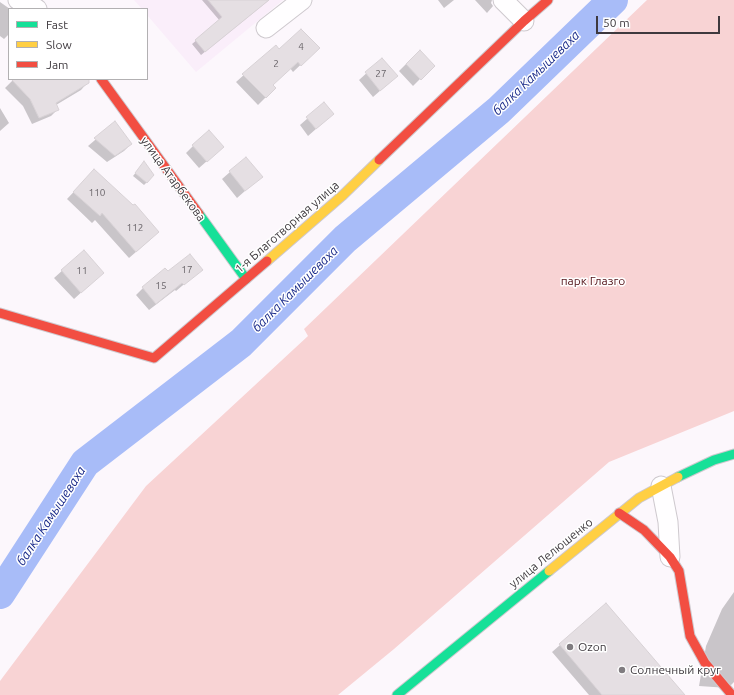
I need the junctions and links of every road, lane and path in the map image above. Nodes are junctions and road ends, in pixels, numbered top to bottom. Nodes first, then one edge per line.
1 (18, 0) edge
2 (302, 0) edge
3 (503, 0) edge
4 (548, 0) edge
5 (35, 8) edge
6 (524, 22) junction
7 (266, 28) dead end
8 (102, 80) edge
9 (246, 279) junction
10 (0, 313) edge
11 (734, 454) edge
12 (660, 486) junction
13 (619, 513) junction
14 (670, 557) junction
15 (397, 695) edge
16 (732, 695) edge

1 - 5 street
2 - 7 street
3 - 6 street
4 - 6 street, 1-я Благотворная улица
6 - 9 street, 1-я Благотворная улица
8 - 9 street, улица Атарбекова
9 - 10 street, 1-я Благотворная улица
11 - 12 street, улица Лелюшенко
12 - 13 street, улица Лелюшенко
12 - 14 street
13 - 14 street
13 - 15 street, улица Лелюшенко
14 - 16 street

